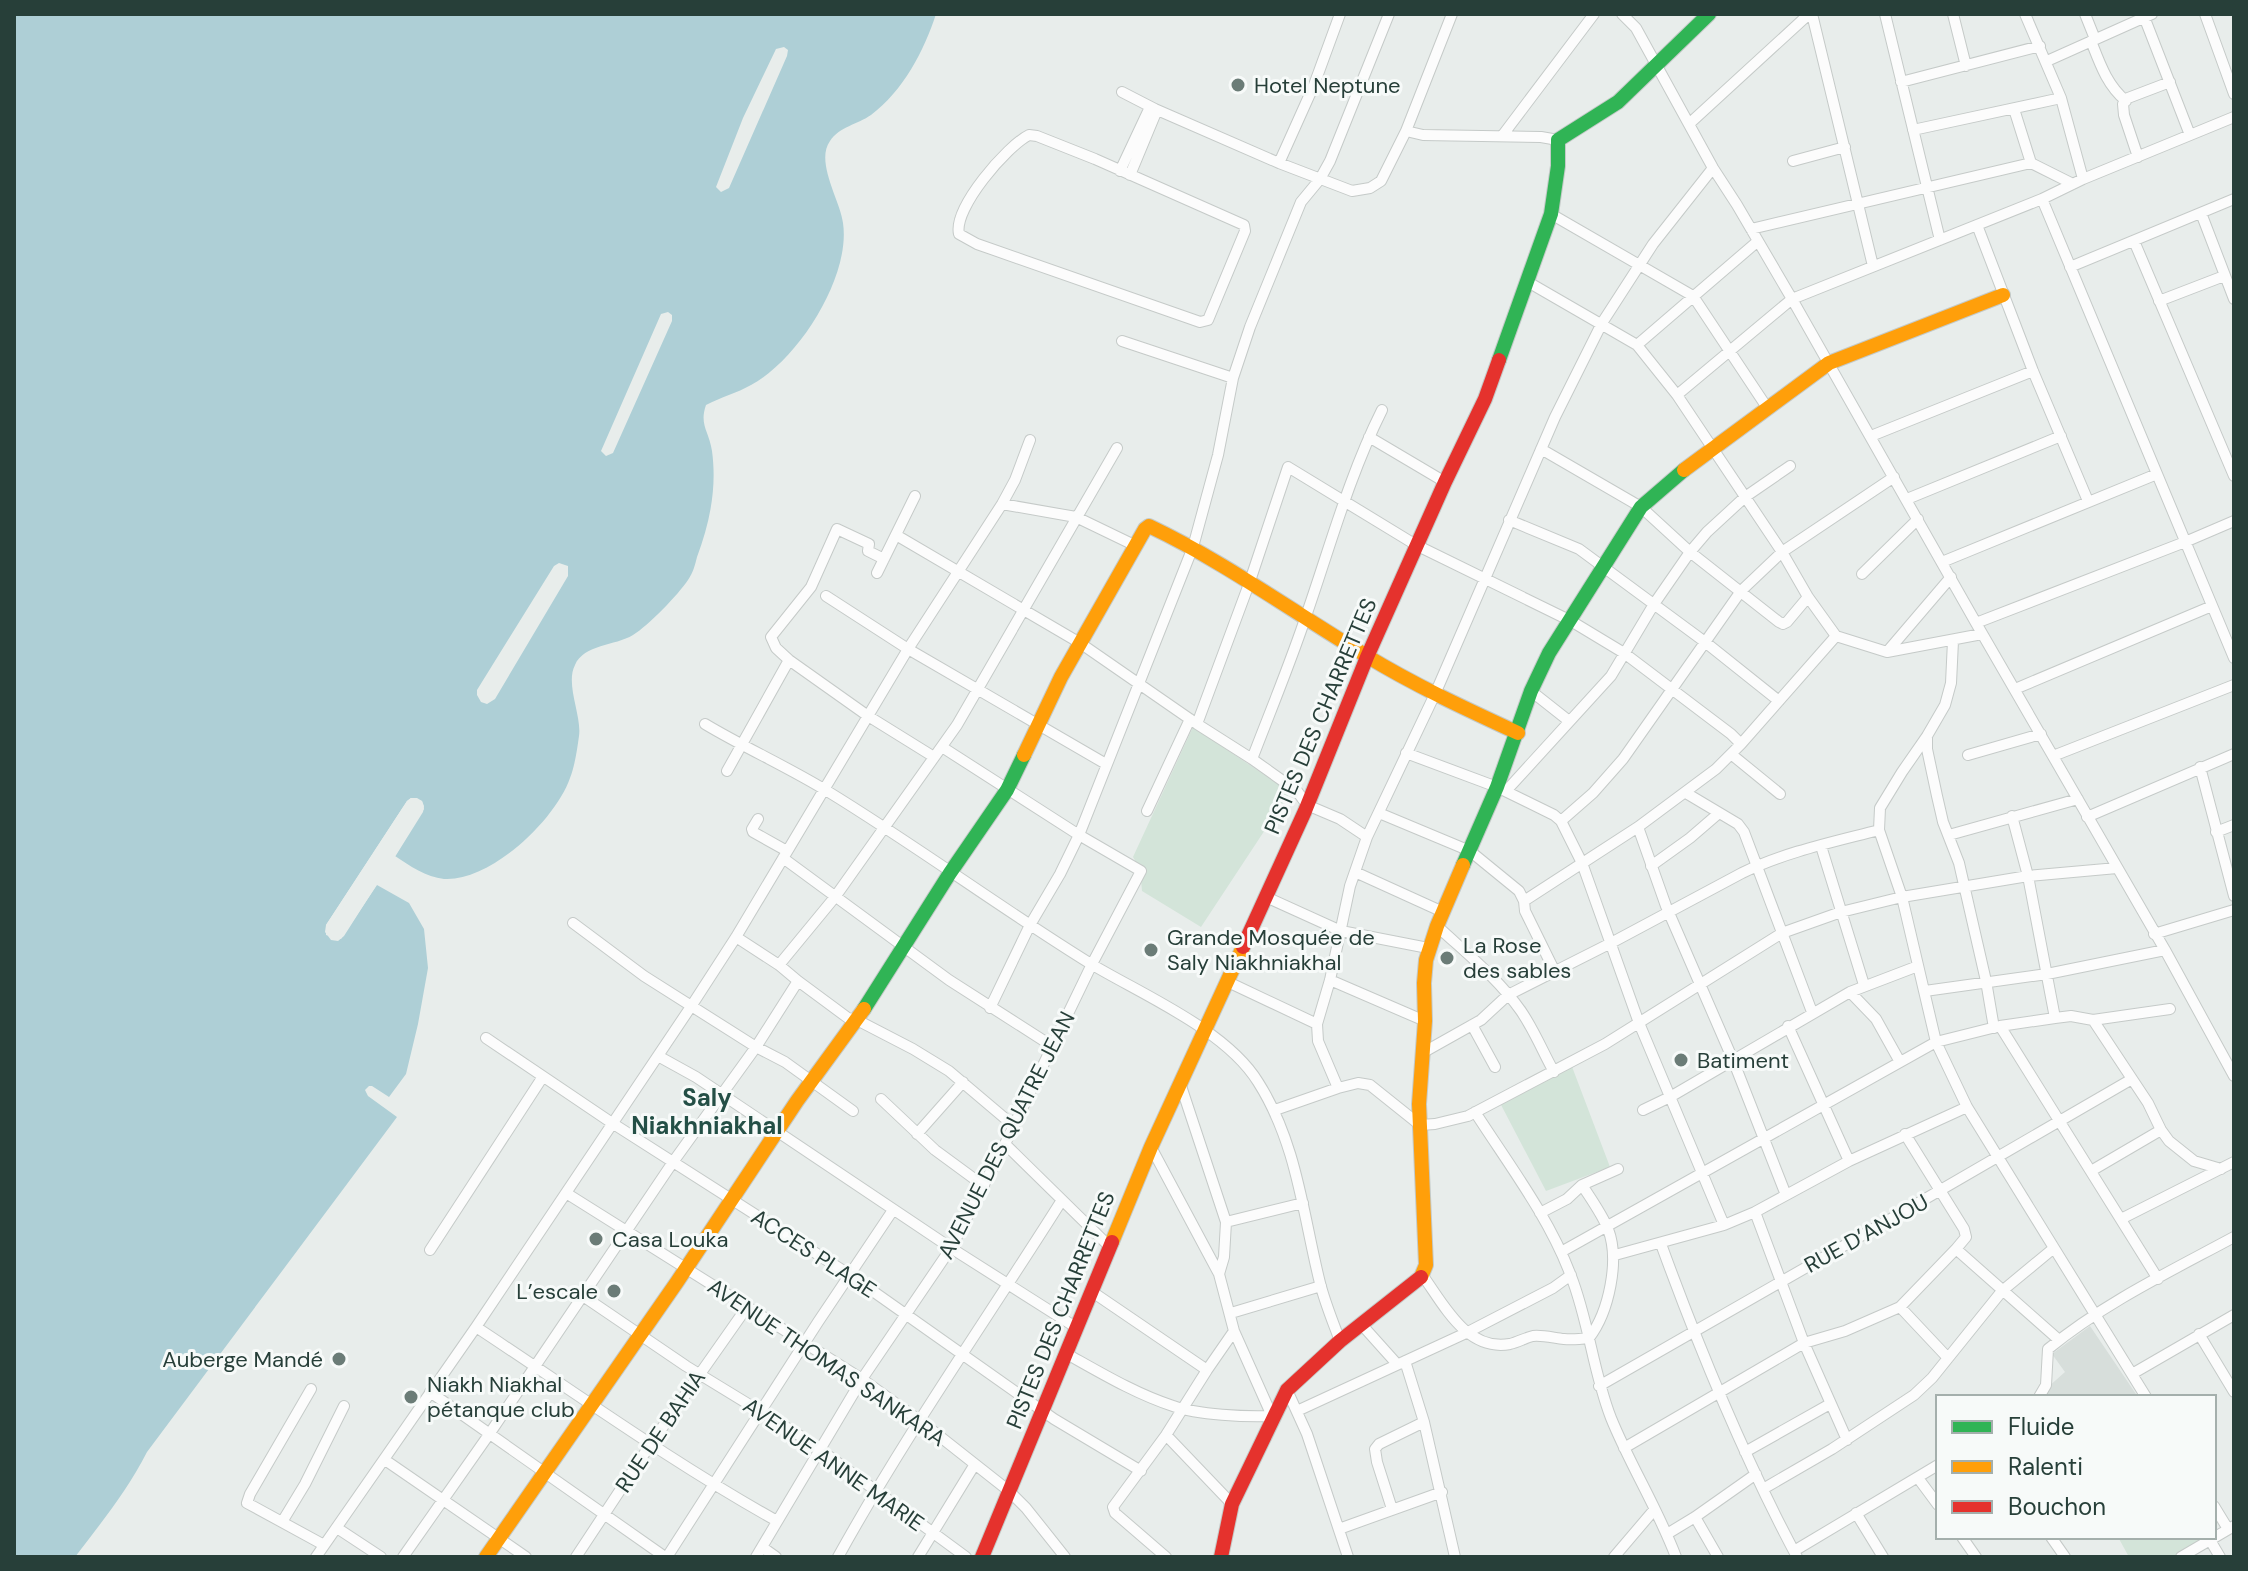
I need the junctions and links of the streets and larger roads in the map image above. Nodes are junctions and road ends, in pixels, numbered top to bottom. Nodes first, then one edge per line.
1 (1340, 14) edge
2 (1389, 14) edge
3 (1452, 14) edge
4 (1594, 14) edge
5 (1622, 14) edge
6 (1810, 14) edge
7 (1885, 14) edge
8 (1953, 14) edge
9 (2025, 14) edge
10 (2085, 14) edge
11 (2205, 14) edge
12 (2146, 15) edge
13 (1699, 17) edge
14 (2093, 40) junction
15 (2040, 46) junction
16 (2047, 61) junction
17 (1656, 65) junction
18 (1966, 66) junction
19 (1901, 82) junction
20 (2170, 82) junction
21 (1122, 92) dead end
22 (2234, 94) edge
23 (2061, 98) junction
24 (2126, 101) junction
25 (1154, 109) junction
26 (2014, 109) junction
27 (2234, 117) edge
28 (1689, 124) junction
29 (1913, 130) junction
30 (1406, 131) junction
31 (2190, 135) junction
32 (1502, 136) junction
33 (1558, 140) junction
34 (1845, 147) junction
35 (2138, 157) junction
36 (1793, 161) dead end
37 (1279, 163) junction
38 (2031, 163) junction
39 (1713, 168) junction
40 (1125, 173) junction
41 (1320, 179) junction
42 (2078, 181) junction
43 (1927, 187) junction
44 (2042, 199) junction
45 (2234, 199) edge
46 (1859, 203) junction
47 (2201, 213) junction
48 (1551, 214) junction
49 (1977, 225) junction
50 (1751, 229) junction
51 (1940, 240) junction
52 (1758, 241) junction
53 (2134, 241) junction
54 (1639, 265) junction
55 (1873, 266) junction
56 (2070, 267) junction
57 (2224, 276) junction
58 (1528, 282) junction
59 (2003, 295) junction
60 (1693, 296) junction
61 (1792, 299) junction
62 (2234, 299) edge
63 (2159, 301) junction
64 (1602, 323) junction
65 (1122, 341) dead end
66 (1637, 345) junction
67 (1730, 351) junction
68 (1829, 363) junction
69 (2033, 371) junction
70 (1233, 378) junction
71 (1677, 395) junction
72 (1768, 409) junction
73 (1382, 410) dead end
74 (1871, 436) junction
75 (2061, 436) junction
76 (1369, 437) junction
77 (1030, 440) dead end
78 (1117, 448) dead end
79 (1712, 448) junction
80 (1541, 449) junction
81 (1790, 466) dead end
82 (2157, 474) junction
83 (2234, 476) edge
84 (1894, 477) junction
85 (1445, 482) junction
86 (915, 496) dead end
87 (1745, 497) junction
88 (1907, 499) junction
89 (2088, 501) junction
90 (1344, 503) junction
91 (1002, 504) junction
92 (1641, 507) junction
93 (1076, 517) junction
94 (1918, 519) junction
95 (1509, 520) junction
96 (2234, 521) edge
97 (896, 535) junction
98 (2185, 542) junction
99 (1134, 545) junction
100 (1416, 545) junction
101 (1193, 547) junction
102 (1690, 552) junction
103 (1782, 552) junction
104 (884, 559) junction
105 (1942, 562) junction
106 (1605, 567) junction
107 (958, 572) junction
108 (877, 573) dead end
109 (1862, 574) dead end
110 (1951, 577) junction
111 (1485, 580) junction
112 (1249, 584) junction
113 (1741, 591) junction
114 (826, 596) dead end
115 (1808, 597) junction
116 (1654, 604) junction
117 (2212, 606) junction
118 (1022, 611) junction
119 (1305, 620) junction
120 (1571, 621) junction
121 (1976, 623) junction
122 (1982, 634) junction
123 (1836, 636) junction
124 (1953, 641) junction
125 (1705, 642) junction
126 (1080, 643) junction
127 (908, 649) junction
128 (1887, 652) junction
129 (1624, 653) junction
130 (1367, 657) junction
131 (2234, 658) edge
132 (789, 660) junction
133 (1139, 684) junction
134 (2234, 685) edge
135 (978, 689) junction
136 (2015, 689) junction
137 (1531, 691) junction
138 (1672, 691) junction
139 (1435, 694) junction
140 (1779, 701) junction
141 (868, 716) junction
142 (1569, 721) junction
143 (1194, 722) junction
144 (705, 724) dead end
145 (1037, 724) junction
146 (1518, 733) junction
147 (2041, 734) junction
148 (1927, 736) junction
149 (1741, 744) junction
150 (742, 746) junction
151 (942, 747) junction
152 (1406, 753) junction
153 (1731, 754) junction
154 (2234, 754) edge
155 (1968, 755) dead end
156 (2053, 756) junction
157 (934, 757) junction
158 (1252, 759) junction
159 (1106, 764) junction
160 (2200, 767) junction
161 (727, 771) dead end
162 (1501, 789) junction
163 (825, 790) junction
164 (1007, 790) junction
165 (1686, 793) junction
166 (1780, 794) dead end
167 (2078, 799) junction
168 (1307, 805) junction
169 (1147, 811) dead end
170 (1379, 813) junction
171 (1719, 813) junction
172 (2012, 816) junction
173 (2087, 817) junction
174 (758, 819) dead end
175 (1561, 821) junction
176 (2234, 825) edge
177 (1638, 827) junction
178 (884, 828) junction
179 (1879, 830) junction
180 (2216, 832) junction
181 (1079, 835) junction
182 (1949, 835) junction
183 (1367, 837) junction
184 (1821, 846) junction
185 (1470, 851) junction
186 (785, 855) junction
187 (1582, 863) junction
188 (1758, 865) junction
189 (1651, 866) junction
190 (2117, 868) junction
191 (1355, 872) junction
192 (950, 873) junction
193 (2028, 876) junction
194 (1963, 887) junction
195 (2234, 896) edge
196 (835, 897) junction
197 (1266, 897) junction
198 (1902, 897) junction
199 (1524, 901) junction
200 (2234, 910) edge
201 (1443, 912) junction
202 (1668, 912) junction
203 (1841, 912) junction
204 (573, 923) dead end
205 (1030, 925) junction
206 (1437, 926) junction
207 (1341, 931) junction
208 (1782, 933) junction
209 (2154, 934) junction
210 (736, 937) junction
211 (1611, 943) junction
212 (904, 948) junction
213 (1428, 948) junction
214 (2165, 950) junction
215 (1092, 964) junction
216 (779, 965) junction
217 (1918, 966) junction
218 (1554, 970) junction
219 (2047, 974) junction
220 (1330, 980) junction
221 (798, 981) junction
222 (1986, 981) junction
223 (1228, 982) junction
224 (1700, 985) junction
225 (1864, 985) junction
226 (1925, 991) junction
227 (1850, 992) junction
228 (1508, 995) junction
229 (692, 1005) junction
230 (990, 1008) junction
231 (2170, 1009) dead end
232 (1812, 1012) junction
233 (2055, 1018) junction
234 (857, 1020) junction
235 (2093, 1020) junction
236 (1425, 1021) junction
237 (1639, 1023) junction
238 (1317, 1024) junction
239 (1472, 1025) junction
240 (1788, 1026) junction
241 (1997, 1027) junction
242 (1205, 1031) junction
243 (486, 1038) dead end
244 (1936, 1042) junction
245 (1052, 1046) junction
246 (756, 1047) junction
247 (1424, 1052) junction
248 (658, 1056) junction
249 (1733, 1060) junction
250 (1900, 1062) junction
251 (1495, 1067) dead end
252 (1554, 1072) junction
253 (2234, 1076) edge
254 (542, 1078) junction
255 (2132, 1079) junction
256 (812, 1080) junction
257 (963, 1082) junction
258 (1180, 1083) junction
259 (1338, 1088) junction
260 (720, 1095) junction
261 (1670, 1097) junction
262 (881, 1099) dead end
263 (1825, 1105) junction
264 (1967, 1107) junction
265 (1275, 1110) junction
266 (1643, 1110) dead end
267 (853, 1111) dead end
268 (1475, 1112) junction
269 (2059, 1121) junction
270 (612, 1123) junction
271 (1420, 1125) junction
272 (1014, 1126) junction
273 (2161, 1130) junction
274 (776, 1132) junction
275 (917, 1134) junction
276 (1905, 1134) junction
277 (1764, 1139) junction
278 (1005, 1144) junction
279 (1151, 1147) junction
280 (1997, 1156) junction
281 (1849, 1161) junction
282 (673, 1162) junction
283 (2234, 1162) edge
284 (1618, 1169) dead end
285 (2221, 1169) junction
286 (2091, 1171) junction
287 (1702, 1175) junction
288 (1582, 1185) junction
289 (984, 1186) junction
290 (1942, 1191) junction
291 (566, 1193) junction
292 (1786, 1195) junction
293 (732, 1200) junction
294 (1062, 1200) junction
295 (1303, 1203) junction
296 (893, 1210) junction
297 (1755, 1212) junction
298 (1540, 1213) junction
299 (2121, 1219) junction
300 (1226, 1222) junction
301 (1724, 1225) junction
302 (1608, 1227) junction
303 (628, 1230) junction
304 (2234, 1237) edge
305 (1661, 1244) junction
306 (1109, 1246) junction
307 (951, 1248) junction
308 (2054, 1248) junction
309 (1956, 1249) junction
310 (430, 1250) dead end
311 (1561, 1252) junction
312 (1615, 1255) junction
313 (686, 1268) junction
314 (1219, 1274) junction
315 (850, 1275) junction
316 (1571, 1275) junction
317 (1423, 1276) junction
318 (2158, 1279) junction
319 (1781, 1280) junction
320 (1009, 1285) junction
321 (1321, 1286) junction
322 (1091, 1291) junction
323 (2002, 1291) junction
324 (583, 1296) junction
325 (747, 1307) junction
326 (1900, 1307) junction
327 (1231, 1313) junction
328 (906, 1314) junction
329 (2095, 1314) junction
330 (2234, 1315) edge
331 (1362, 1325) junction
332 (476, 1327) junction
333 (1077, 1328) junction
334 (1234, 1331) junction
335 (1693, 1332) junction
336 (1466, 1333) junction
337 (2199, 1334) junction
338 (640, 1335) junction
339 (1589, 1338) junction
340 (2059, 1340) junction
341 (1340, 1341) junction
342 (1804, 1343) junction
343 (804, 1344) junction
344 (962, 1354) junction
345 (1067, 1354) junction
346 (1948, 1358) junction
347 (1401, 1362) junction
348 (534, 1366) junction
349 (1207, 1370) junction
350 (700, 1373) junction
351 (2132, 1374) junction
352 (862, 1379) junction
353 (1599, 1386) junction
354 (311, 1389) dead end
355 (1287, 1390) junction
356 (430, 1392) junction
357 (2234, 1392) edge
358 (1719, 1393) junction
359 (2040, 1395) edge
360 (2145, 1395) edge
361 (1830, 1404) junction
362 (592, 1405) junction
363 (344, 1406) dead end
364 (1183, 1409) junction
365 (760, 1410) junction
366 (1044, 1410) junction
367 (1297, 1411) junction
368 (1272, 1416) junction
369 (919, 1420) junction
370 (1424, 1422) junction
371 (490, 1433) junction
372 (1166, 1435) junction
373 (1847, 1440) junction
374 (650, 1445) junction
375 (1624, 1448) junction
376 (819, 1451) junction
377 (1745, 1452) junction
378 (385, 1460) junction
379 (975, 1464) junction
380 (1936, 1466) edge
381 (1141, 1471) junction
382 (545, 1472) junction
383 (1756, 1474) junction
384 (1918, 1478) junction
385 (714, 1485) junction
386 (1763, 1489) junction
387 (875, 1490) junction
388 (1009, 1491) junction
389 (1442, 1492) junction
390 (444, 1499) junction
391 (1936, 1502) edge
392 (1232, 1504) junction
393 (2216, 1508) edge
394 (1392, 1509) junction
395 (1654, 1510) junction
396 (1856, 1513) junction
397 (604, 1515) junction
398 (1695, 1517) junction
399 (777, 1521) junction
400 (282, 1522) junction
401 (2231, 1527) edge
402 (337, 1528) junction
403 (1339, 1529) junction
404 (932, 1533) junction
405 (1667, 1534) junction
406 (500, 1537) junction
407 (1963, 1539) edge
408 (2052, 1539) edge
409 (2210, 1540) joint
410 (324, 1545) junction
411 (759, 1552) edge
412 (1795, 1554) edge
413 (840, 1556) edge
414 (316, 1557) edge
415 (381, 1557) edge
416 (403, 1557) edge
417 (486, 1557) edge
418 (526, 1557) edge
419 (576, 1557) edge
420 (666, 1557) edge
421 (776, 1557) edge
422 (918, 1557) edge
423 (966, 1557) edge
424 (982, 1557) edge
425 (1065, 1557) edge
426 (1166, 1557) edge
427 (1221, 1557) edge
428 (1348, 1557) edge
429 (1455, 1557) edge
430 (1614, 1557) edge
431 (1676, 1557) edge
432 (1718, 1557) edge
433 (1883, 1557) edge
434 (1976, 1557) edge
435 (2065, 1557) edge
436 (2181, 1557) edge
437 (2220, 1557) edge

1 - 37 street
2 - 41 street
3 - 30 street
4 - 32 street
5 - 17 street
6 - 28 street
6 - 34 street
7 - 19 street
8 - 18 street
9 - 15 street
10 - 14 street
11 - 22 street
12 - 14 street
12 - 20 street
13 - 17 street
14 - 16 street
14 - 24 street
15 - 16 street
15 - 18 street
16 - 23 street
17 - 28 street
17 - 33 street
18 - 19 street
19 - 29 street
20 - 24 street
20 - 31 street
21 - 25 street
23 - 26 street
23 - 42 street
24 - 35 street
25 - 37 street
25 - 40 street
26 - 29 street
26 - 38 street
27 - 31 street
28 - 39 street
29 - 43 street
30 - 32 street
30 - 41 street
31 - 35 street
32 - 33 street
33 - 48 street, PISTES DES CHARRETTES
34 - 36 street
34 - 46 street
35 - 42 street
37 - 41 street
38 - 42 street
38 - 43 street
39 - 50 street
39 - 54 street
40 - 40 street
41 - 70 street
42 - 44 street
43 - 46 street
43 - 51 street
44 - 49 street
44 - 56 street
45 - 47 street
46 - 50 street
46 - 55 street
47 - 53 street
47 - 57 street
48 - 54 street
48 - 58 street, PISTES DES CHARRETTES
49 - 51 street
49 - 59 street
50 - 52 street
51 - 55 street
52 - 60 street
52 - 61 street
53 - 56 street
53 - 63 street
54 - 60 street
54 - 64 street
55 - 61 street
56 - 82 street
57 - 62 street
57 - 63 street
58 - 64 street
58 - 85 street, PISTES DES CHARRETTES
59 - 68 street
59 - 69 street
60 - 66 street
60 - 67 street
61 - 67 street
61 - 68 street
63 - 83 street
64 - 66 street
64 - 80 street
65 - 70 street
66 - 71 street
67 - 71 street
67 - 72 street
68 - 72 street
68 - 74 street
69 - 74 street
69 - 75 street
70 - 101 street
71 - 79 street
72 - 79 street
73 - 76 street
74 - 84 street
75 - 88 street
75 - 89 street
76 - 85 street
76 - 90 street
77 - 91 street
78 - 93 street
79 - 87 street
79 - 92 street
80 - 92 street
80 - 95 street
81 - 87 street
82 - 89 street
82 - 98 street
84 - 88 street
84 - 103 street
85 - 100 street, PISTES DES CHARRETTES
86 - 97 street
87 - 102 street
87 - 103 street
88 - 94 street
89 - 105 street
90 - 100 street
90 - 112 street
90 - 119 street
91 - 93 street
91 - 107 street
92 - 102 street
92 - 106 street
93 - 99 street
93 - 118 street
94 - 105 street
94 - 109 street
95 - 106 street
95 - 111 street
96 - 98 street
97 - 104 street
97 - 107 street
98 - 117 street
98 - 121 street
99 - 101 street
99 - 126 street
100 - 111 street
100 - 130 street, PISTES DES CHARRETTES
101 - 112 street
101 - 133 street
102 - 113 street
102 - 116 street
103 - 113 street
103 - 115 street
104 - 108 street
104 - 132 street
105 - 110 street
106 - 116 street
106 - 120 street
107 - 118 street
107 - 127 street
110 - 121 street
110 - 128 street
111 - 120 street
111 - 139 street
112 - 119 street
112 - 143 street
113 - 115 street
113 - 125 street
114 - 127 street
115 - 123 street
116 - 125 street
116 - 129 street
117 - 131 street
117 - 136 street
118 - 126 street
118 - 135 street
119 - 130 street
119 - 158 street
120 - 129 street
120 - 137 street
121 - 122 street
122 - 124 street
122 - 136 street
123 - 128 street
123 - 140 street
124 - 128 street
124 - 148 street
125 - 138 street
125 - 140 street
126 - 133 street
126 - 145 street
127 - 135 street
127 - 141 street
129 - 138 street
129 - 142 street
130 - 139 street
130 - 168 street, PISTES DES CHARRETTES
132 - 141 street
132 - 150 street
133 - 143 street
133 - 159 street
134 - 156 street
135 - 145 street
135 - 151 street
136 - 147 street
137 - 142 street
137 - 146 street
138 - 149 street
138 - 175 street
139 - 146 street
139 - 152 street
140 - 149 street
141 - 157 street
141 - 163 street
142 - 162 street
143 - 158 street
143 - 169 street
144 - 150 street
145 - 159 street
145 - 164 street
146 - 162 street
147 - 155 street
147 - 156 street
148 - 179 street
148 - 182 street
149 - 153 street
150 - 161 street
150 - 163 street
151 - 157 street
151 - 164 street
152 - 162 street
152 - 170 street
153 - 165 street
153 - 166 street
154 - 160 street
156 - 167 street
157 - 178 street
158 - 168 street
159 - 181 street
160 - 173 street
160 - 180 street
162 - 175 street
162 - 185 street
163 - 178 street
163 - 186 street
164 - 181 street
164 - 192 street
165 - 171 street
165 - 177 street
167 - 172 street
167 - 173 street
168 - 183 street
168 - 197 street, PISTES DES CHARRETTES
170 - 183 street
170 - 185 street
171 - 188 street
171 - 189 street
172 - 182 street
172 - 193 street
173 - 190 street
174 - 186 street
175 - 187 street
176 - 180 street
177 - 187 street
177 - 189 street
178 - 192 street
178 - 196 street
179 - 184 street
179 - 198 street
180 - 195 street
181 - 205 street
181 - 215 street, AVENUE DES QUATRE JEAN
182 - 194 street
183 - 191 street
184 - 188 street
184 - 203 street
185 - 199 street
185 - 201 street
186 - 196 street
186 - 210 street
187 - 199 street
187 - 211 street
188 - 202 street
188 - 208 street
189 - 202 street
190 - 193 street
190 - 209 street
191 - 201 street
191 - 207 street
192 - 205 street
192 - 212 street
193 - 194 street
193 - 219 street
194 - 198 street
194 - 222 street
196 - 212 street
196 - 216 street
197 - 207 street
197 - 223 street, PISTES DES CHARRETTES
198 - 203 street
198 - 217 street
199 - 218 street
200 - 209 street
201 - 206 street
202 - 211 street
202 - 224 street
203 - 208 street
203 - 225 street
204 - 229 street
205 - 215 street
205 - 230 street
206 - 213 street
206 - 228 street
207 - 213 street
207 - 220 street
208 - 224 street
208 - 232 street
209 - 214 street
210 - 216 street
210 - 229 street
211 - 218 street
211 - 237 street
212 - 230 street
212 - 234 street
213 - 236 street
214 - 219 street
214 - 253 street
215 - 242 street
215 - 245 street, AVENUE DES QUATRE JEAN
216 - 221 street
217 - 225 street
217 - 226 street
218 - 228 street
219 - 222 street
219 - 233 street
220 - 236 street
220 - 238 street
221 - 234 street
221 - 246 street
222 - 226 street
222 - 241 street
223 - 238 street
223 - 242 street, PISTES DES CHARRETTES
224 - 237 street
224 - 249 street
225 - 227 street
226 - 244 street
227 - 232 street
227 - 250 street
228 - 239 street
228 - 252 street
229 - 246 street
229 - 248 street
230 - 245 street
231 - 235 street
232 - 240 street
233 - 235 street
233 - 241 street
234 - 256 street
234 - 257 street
235 - 255 street
236 - 247 street
237 - 252 street
237 - 261 street
238 - 259 street
239 - 247 street
239 - 251 street
240 - 249 street
240 - 263 street
241 - 244 street
241 - 269 street
242 - 258 street, PISTES DES CHARRETTES
242 - 265 street
243 - 254 street, ACCES PLAGE
244 - 250 street
244 - 264 street
245 - 272 street, AVENUE DES QUATRE JEAN
246 - 256 street
246 - 260 street
247 - 271 street
248 - 260 street
248 - 270 street
249 - 261 street
249 - 277 street
250 - 263 street
252 - 268 street
254 - 270 street, ACCES PLAGE
254 - 310 street
255 - 269 street, RUE D’ANJOU
255 - 273 street
256 - 267 street
256 - 274 street
257 - 272 street
257 - 275 street
258 - 279 street, PISTES DES CHARRETTES
258 - 300 street
259 - 265 street
259 - 271 street
260 - 274 street
260 - 282 street
261 - 266 street
261 - 287 street
262 - 275 street
263 - 277 street
263 - 281 street
264 - 276 street
264 - 280 street
265 - 295 street
268 - 271 street
268 - 298 street
269 - 280 street, RUE D’ANJOU
269 - 286 street
270 - 282 street, ACCES PLAGE
270 - 291 street
271 - 317 street
272 - 278 street, AVENUE DES QUATRE JEAN
273 - 285 street
273 - 286 street
274 - 293 street
274 - 296 street
275 - 289 street
276 - 281 street
276 - 290 street
277 - 287 street
277 - 292 street
278 - 289 street, AVENUE DES QUATRE JEAN
278 - 294 street
279 - 306 street, PISTES DES CHARRETTES
279 - 314 street
280 - 290 street, RUE D’ANJOU
280 - 308 street
281 - 292 street
282 - 293 street, ACCES PLAGE
282 - 303 street
283 - 285 street
284 - 288 street
285 - 299 street
286 - 299 street
287 - 301 street
287 - 302 street
288 - 298 street
288 - 302 street
289 - 307 street, AVENUE DES QUATRE JEAN
290 - 309 street
290 - 319 street, RUE D’ANJOU
291 - 303 street, AVENUE THOMAS SANKARA
291 - 332 street
292 - 297 street
293 - 313 street
293 - 315 street, ACCES PLAGE
294 - 306 street
294 - 320 street
295 - 300 street
295 - 321 street
296 - 307 street
296 - 315 street
297 - 301 street
297 - 319 street
298 - 311 street
299 - 318 street
300 - 314 street
301 - 305 street
302 - 311 street
302 - 312 street
303 - 313 street, AVENUE THOMAS SANKARA
303 - 324 street
304 - 318 street
305 - 312 street
305 - 335 street
306 - 322 street, PISTES DES CHARRETTES
307 - 320 street
307 - 328 street, AVENUE DES QUATRE JEAN
308 - 323 street
308 - 329 street
309 - 323 street
309 - 326 street
311 - 316 street
312 - 339 street
313 - 325 street, AVENUE THOMAS SANKARA
313 - 338 street
314 - 327 street
315 - 328 street, ACCES PLAGE
315 - 343 street
316 - 336 street
316 - 339 street
317 - 331 street
317 - 336 street
318 - 329 street
319 - 335 street, RUE D’ANJOU
319 - 342 street
320 - 333 street
320 - 344 street
321 - 327 street
321 - 341 street
322 - 333 street, PISTES DES CHARRETTES
322 - 349 street
323 - 340 street
323 - 346 street
324 - 338 street
324 - 348 street
325 - 343 street, AVENUE THOMAS SANKARA
325 - 350 street, RUE DE BAHIA
326 - 342 street
326 - 346 street
327 - 334 street
328 - 344 street, ACCES PLAGE
328 - 352 street, AVENUE DES QUATRE JEAN
329 - 340 street
329 - 351 street
330 - 337 street
331 - 341 street
331 - 347 street
332 - 348 street
332 - 356 street
333 - 345 street, PISTES DES CHARRETTES
334 - 349 street
334 - 368 street
335 - 353 street, RUE D’ANJOU
335 - 358 street
336 - 339 street
336 - 347 street
337 - 351 street
337 - 357 street
338 - 350 street
338 - 362 street
339 - 353 street
340 - 359 street
341 - 355 street
342 - 358 street
342 - 361 street
343 - 352 street, AVENUE THOMAS SANKARA
343 - 365 street
344 - 366 street, ACCES PLAGE
344 - 369 street
345 - 364 street
345 - 366 street, PISTES DES CHARRETTES
346 - 373 street
347 - 367 street
347 - 370 street
348 - 362 street
348 - 371 street
349 - 364 street
350 - 365 street, AVENUE ANNE MARIE
350 - 374 street, RUE DE BAHIA
351 - 360 street
352 - 369 street, AVENUE THOMAS SANKARA
352 - 376 street, AVENUE DES QUATRE JEAN
353 - 375 street
354 - 400 street
355 - 367 street
355 - 368 street
356 - 371 street
356 - 378 street
358 - 375 street
358 - 377 street
361 - 373 street
361 - 377 street
362 - 374 street
362 - 382 street
363 - 400 street
364 - 368 street
364 - 372 street
365 - 376 street, AVENUE ANNE MARIE
365 - 385 street
366 - 381 street, ACCES PLAGE
366 - 388 street, PISTES DES CHARRETTES
367 - 403 street
368 - 392 street
369 - 379 street, AVENUE THOMAS SANKARA
369 - 387 street
370 - 389 street
370 - 394 street
371 - 382 street
371 - 390 street
372 - 381 street
372 - 392 street
373 - 386 street
374 - 385 street
374 - 397 street, RUE DE BAHIA
375 - 395 street
376 - 387 street, AVENUE ANNE MARIE
376 - 399 street, AVENUE DES QUATRE JEAN
377 - 383 street
378 - 390 street
378 - 402 street
379 - 388 street, AVENUE THOMAS SANKARA
379 - 404 street
380 - 384 street
381 - 426 street
382 - 397 street
382 - 406 street
383 - 386 street
383 - 398 street
384 - 391 street
384 - 396 street
385 - 399 street
385 - 420 street
386 - 412 street
387 - 404 street, AVENUE ANNE MARIE
387 - 413 street
388 - 424 street, PISTES DES CHARRETTES
388 - 425 street, AVENUE THOMAS SANKARA
389 - 394 street
389 - 429 street
390 - 406 street
390 - 416 street
392 - 427 street
393 - 401 street
394 - 403 street
395 - 405 street
395 - 430 street
396 - 412 street
396 - 433 street
397 - 419 street, RUE DE BAHIA
397 - 420 street
398 - 405 street
398 - 432 street
399 - 411 street, AVENUE DES QUATRE JEAN
400 - 410 street
402 - 410 street
402 - 415 street
403 - 428 street
404 - 422 street
404 - 423 street, AVENUE ANNE MARIE
405 - 431 street
406 - 417 street
406 - 418 street
407 - 434 street
408 - 435 street
409 - 436 street
409 - 437 street
410 - 414 street
411 - 421 street

